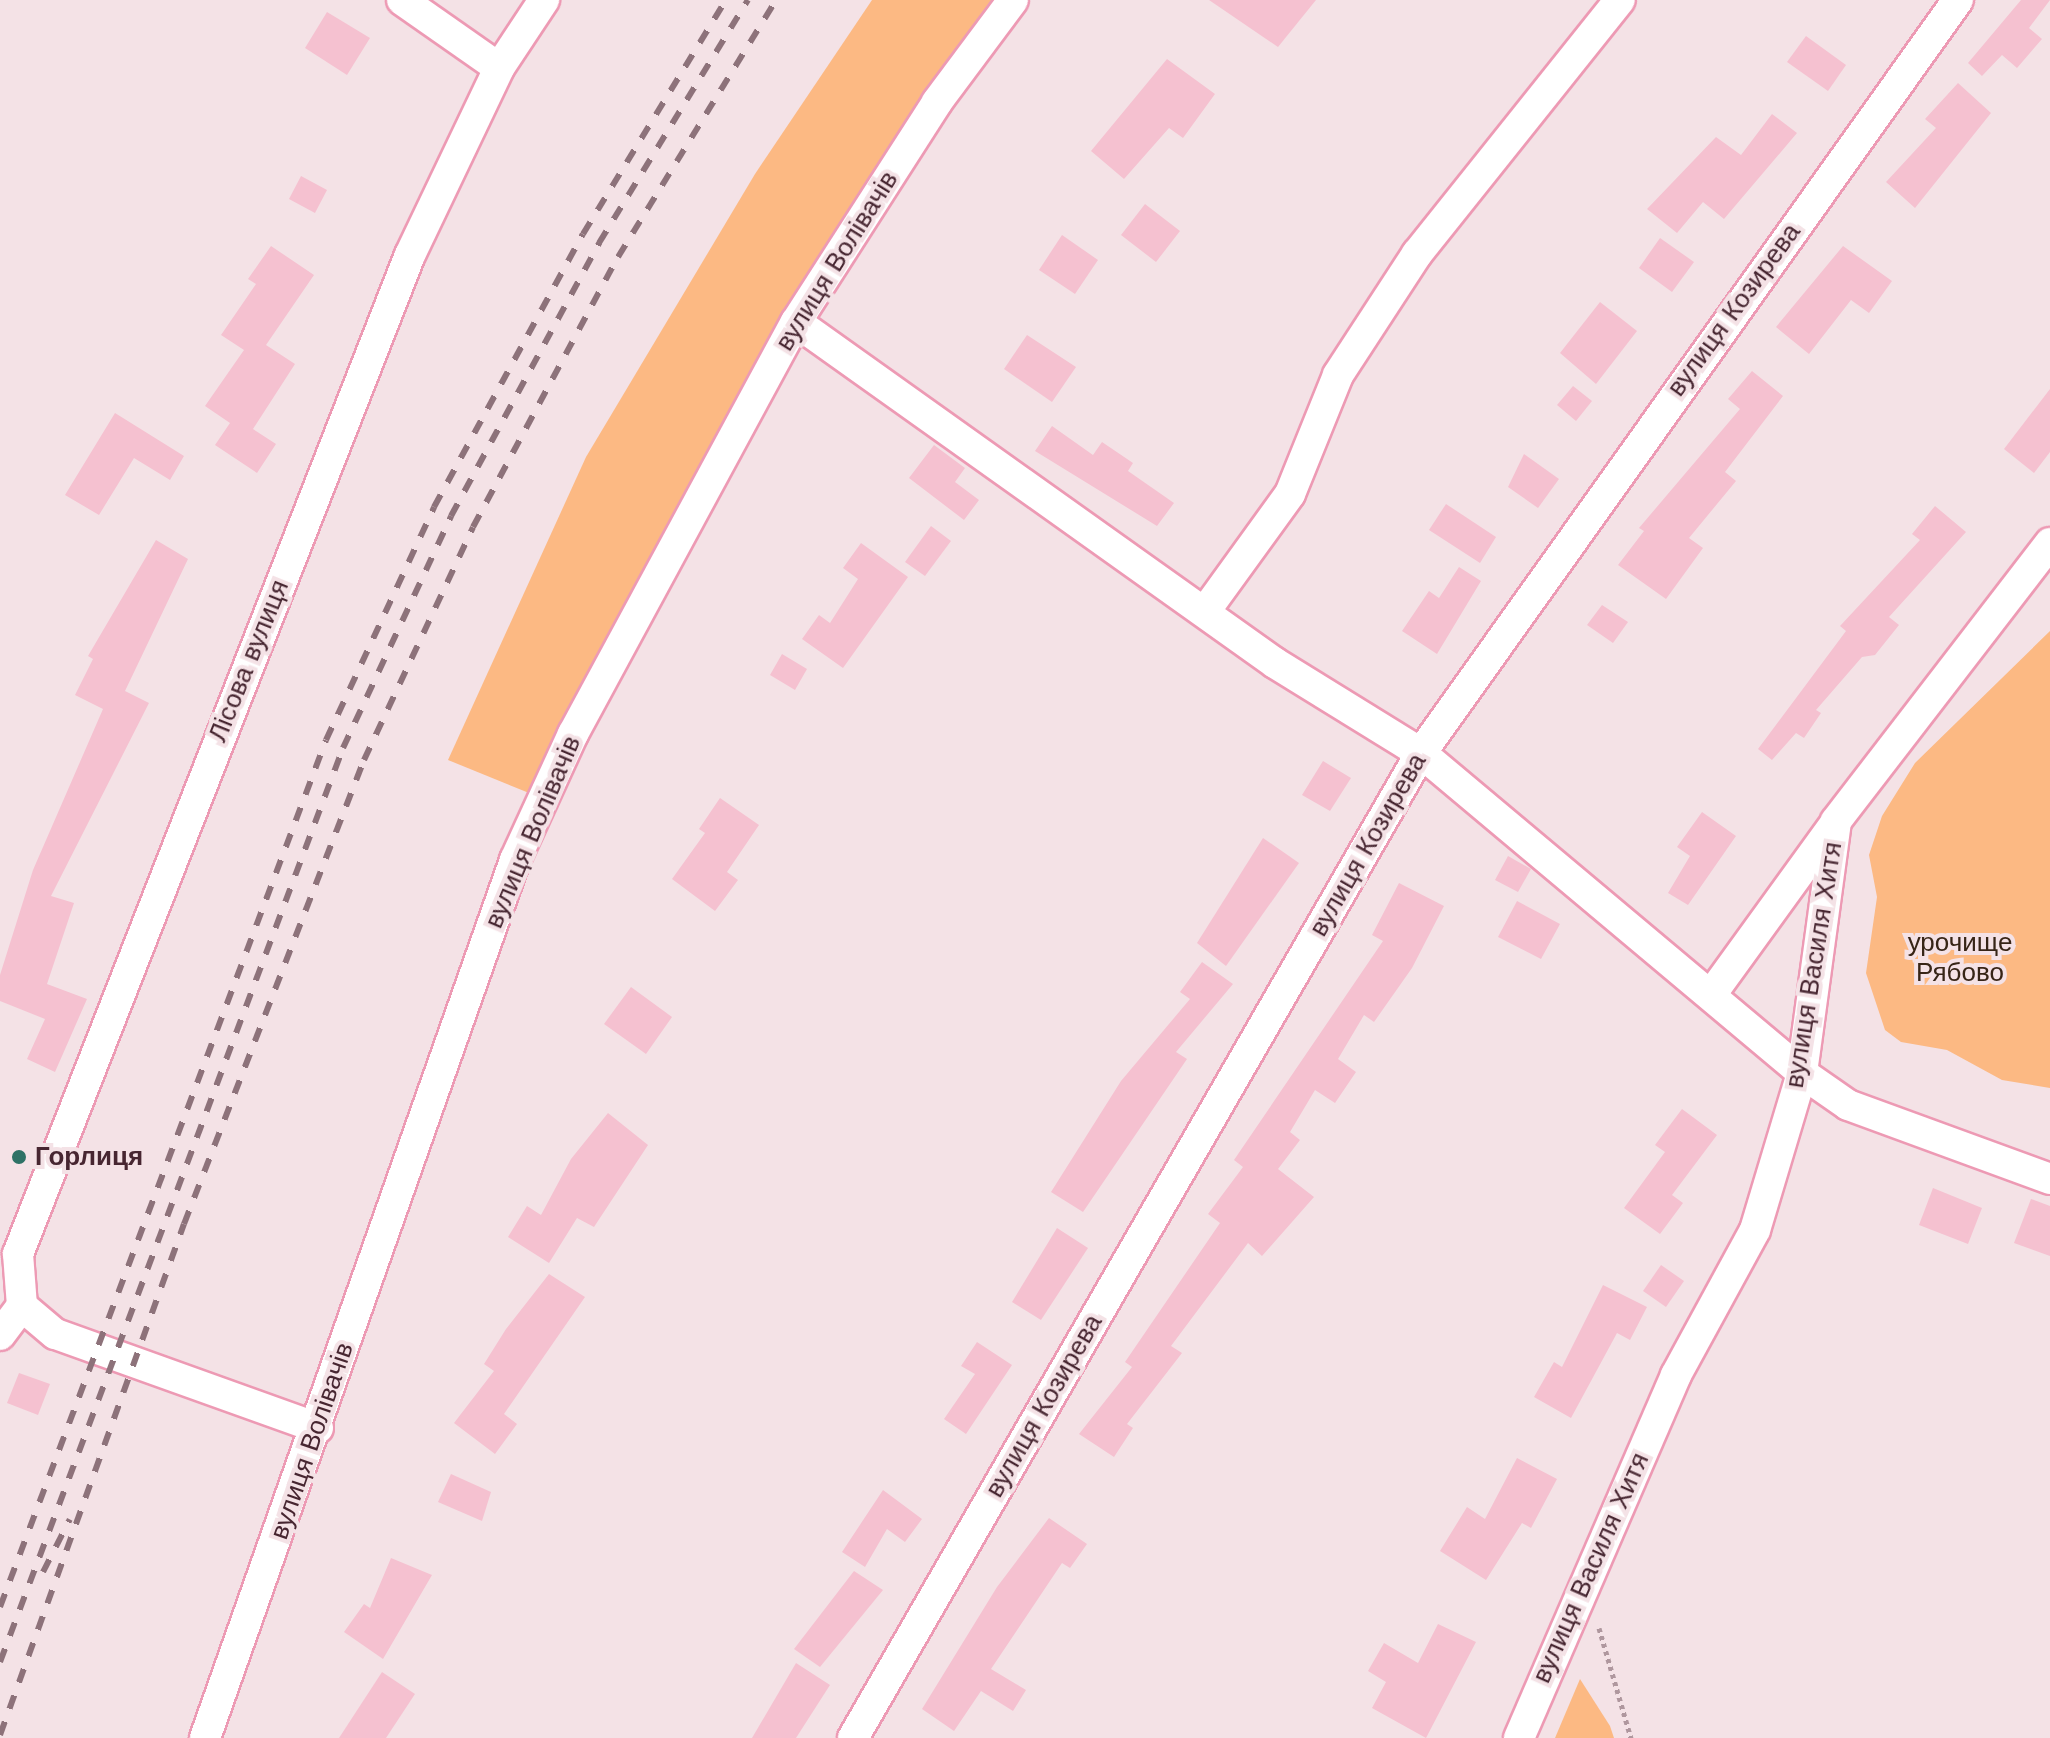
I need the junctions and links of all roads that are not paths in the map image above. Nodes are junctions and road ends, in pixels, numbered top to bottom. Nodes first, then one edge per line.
1 (402, 0) edge
2 (544, 0) edge
3 (1013, 0) edge
4 (1620, 0) edge
5 (1958, 0) edge
6 (499, 68) junction
7 (796, 322) junction
8 (2050, 545) edge
9 (1206, 610) junction
10 (1421, 753) junction
11 (1836, 821) junction
12 (1713, 992) junction
13 (1802, 1073) junction
14 (2050, 1179) edge
15 (22, 1306) junction
16 (0, 1335) edge
17 (318, 1428) junction
18 (205, 1738) edge
19 (853, 1738) edge
20 (1519, 1738) edge

1 - 6 street
2 - 6 street, Лісова вулиця
3 - 7 street, вулиця Волівачів
4 - 9 street
5 - 10 street, вулиця Козирева
6 - 15 street, Лісова вулиця
7 - 9 street
7 - 17 street, вулиця Волівачів
8 - 11 street, вулиця Василя Хитя
9 - 10 street
10 - 12 street
10 - 19 street, вулиця Козирева
11 - 12 street
11 - 13 street, вулиця Василя Хитя
12 - 13 street
13 - 14 street
13 - 20 street, вулиця Василя Хитя
15 - 16 street
15 - 17 street
17 - 18 street, вулиця Волівачів

